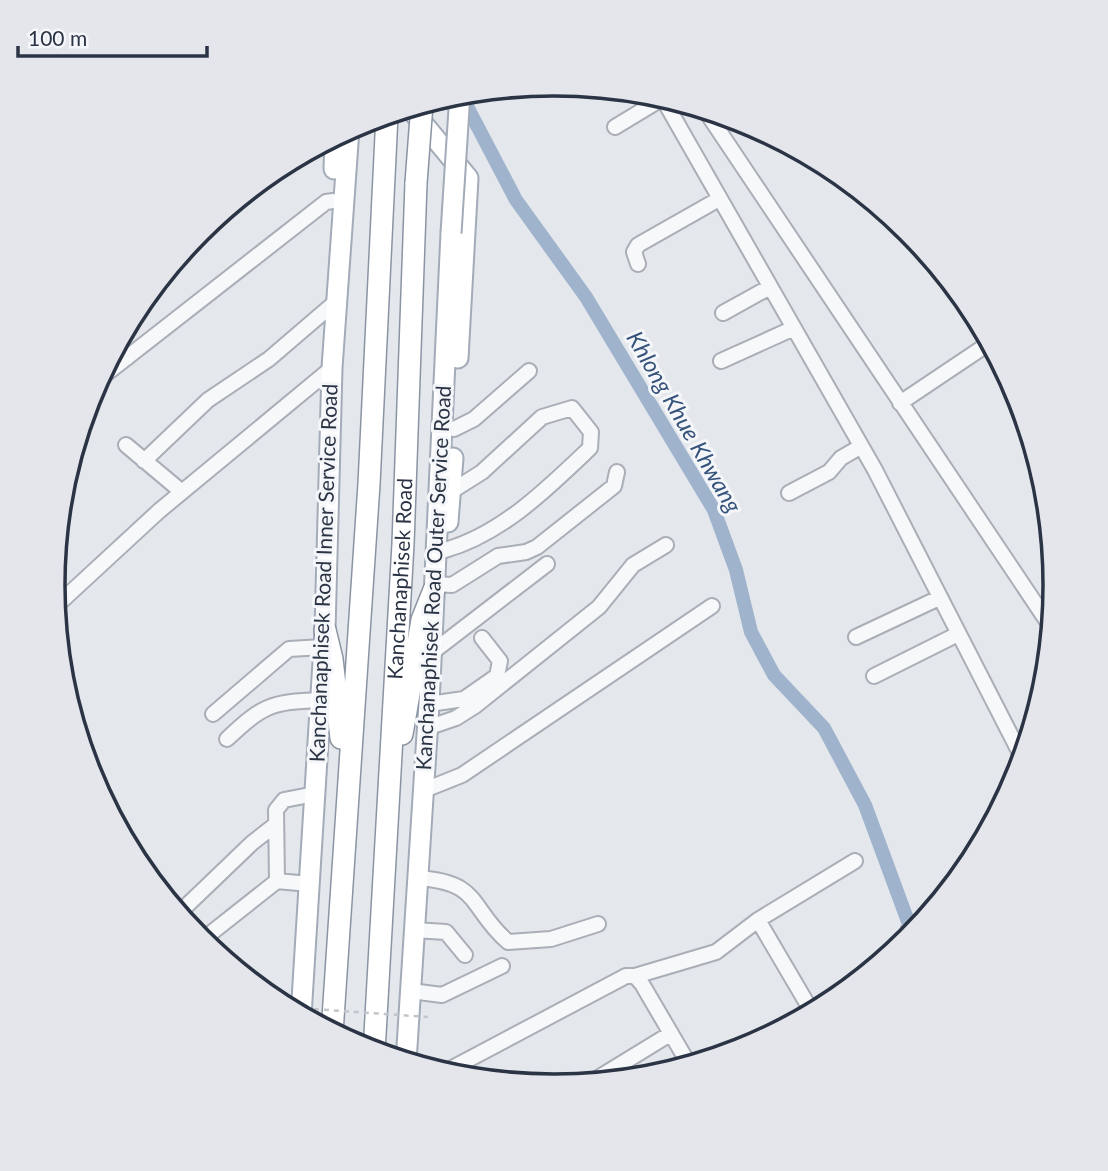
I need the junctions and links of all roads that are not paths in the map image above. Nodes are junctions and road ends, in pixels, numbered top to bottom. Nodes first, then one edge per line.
1 (459, 106) edge
2 (649, 106) edge
3 (671, 111) edge
4 (421, 115) edge
5 (417, 116) edge
6 (714, 123) edge
7 (386, 126) edge
8 (615, 127) dead end
9 (348, 142) edge
10 (335, 149) edge
11 (719, 199) junction
12 (333, 201) junction
13 (638, 264) dead end
14 (770, 287) junction
15 (332, 306) junction
16 (723, 313) dead end
17 (794, 328) junction
18 (334, 338) junction
19 (982, 348) dead end
20 (123, 354) edge
21 (127, 358) junction
22 (721, 360) dead end
23 (117, 366) edge
24 (332, 368) junction
25 (529, 371) dead end
26 (900, 403) junction
27 (454, 429) junction
28 (126, 445) dead end
29 (860, 447) junction
30 (144, 461) junction
31 (617, 472) dead end
32 (452, 491) junction
33 (182, 492) junction
34 (789, 493) dead end
35 (666, 545) dead end
36 (445, 550) junction
37 (547, 564) dead end
38 (435, 580) junction
39 (65, 598) edge
40 (939, 598) junction
41 (712, 606) dead end
42 (1042, 614) edge
43 (958, 634) junction
44 (856, 637) dead end
45 (324, 638) junction
46 (482, 638) dead end
47 (430, 654) junction
48 (874, 676) dead end
49 (320, 700) junction
50 (429, 704) junction
51 (213, 714) dead end
52 (427, 728) junction
53 (227, 739) dead end
54 (1016, 746) edge
55 (391, 768) junction
56 (422, 791) junction
57 (315, 794) junction
58 (347, 795) junction
59 (275, 825) junction
60 (855, 861) dead end
61 (417, 878) junction
62 (278, 881) junction
63 (309, 884) junction
64 (185, 907) edge
65 (758, 920) junction
66 (598, 925) dead end
67 (414, 930) junction
68 (212, 934) edge
69 (465, 955) dead end
70 (502, 966) dead end
71 (635, 976) junction
72 (411, 991) junction
73 (302, 1004) edge
74 (805, 1005) edge
75 (333, 1021) edge
76 (670, 1034) junction
77 (375, 1041) edge
78 (407, 1052) edge
79 (684, 1057) edge
80 (458, 1065) edge
81 (608, 1072) edge

1 - 38 main road, Kanchanaphisek Road Outer Service Road, bridge
2 - 8 street
3 - 11 street
4 - 55 highway, Kanchanaphisek Road, bridge
5 - 27 main road
6 - 26 street
7 - 58 highway, Kanchanaphisek Road
9 - 18 main road, Kanchanaphisek Road Inner Service Road
10 - 12 main road
11 - 13 street
11 - 14 street
12 - 15 main road
12 - 21 street
14 - 16 street
14 - 17 street
15 - 18 main road
15 - 30 street
17 - 22 street
17 - 29 street
18 - 24 main road, Kanchanaphisek Road Inner Service Road
19 - 26 street
20 - 21 street
21 - 23 street
24 - 33 street
24 - 45 main road, Kanchanaphisek Road Inner Service Road
25 - 27 street
26 - 42 street
27 - 32 main road
28 - 30 street
29 - 34 street
29 - 40 street
30 - 33 street
31 - 38 street
32 - 36 main road
32 - 36 street
33 - 39 street
35 - 52 street
36 - 38 main road
37 - 47 street
38 - 47 main road, Kanchanaphisek Road Outer Service Road
38 - 55 highway
40 - 43 street
40 - 44 street
41 - 56 street
43 - 48 street
43 - 54 street
45 - 49 main road, Kanchanaphisek Road Inner Service Road
45 - 51 street
45 - 58 highway
46 - 50 street
47 - 50 main road, Kanchanaphisek Road Outer Service Road
49 - 53 street
49 - 57 main road, Kanchanaphisek Road Inner Service Road
50 - 52 main road, Kanchanaphisek Road Outer Service Road
52 - 56 main road, Kanchanaphisek Road Outer Service Road
55 - 77 highway, Kanchanaphisek Road
56 - 61 main road, Kanchanaphisek Road Outer Service Road
57 - 59 street
57 - 63 main road, Kanchanaphisek Road Inner Service Road
58 - 75 highway, Kanchanaphisek Road
59 - 62 street
59 - 64 street
60 - 65 street
61 - 66 street
61 - 67 main road, Kanchanaphisek Road Outer Service Road
62 - 63 street
62 - 68 street
63 - 73 main road, Kanchanaphisek Road Inner Service Road
65 - 71 street
65 - 74 street
67 - 69 street
67 - 72 main road, Kanchanaphisek Road Outer Service Road
70 - 72 street
71 - 76 street
71 - 80 street
72 - 78 main road, Kanchanaphisek Road Outer Service Road
76 - 79 street
76 - 81 street

